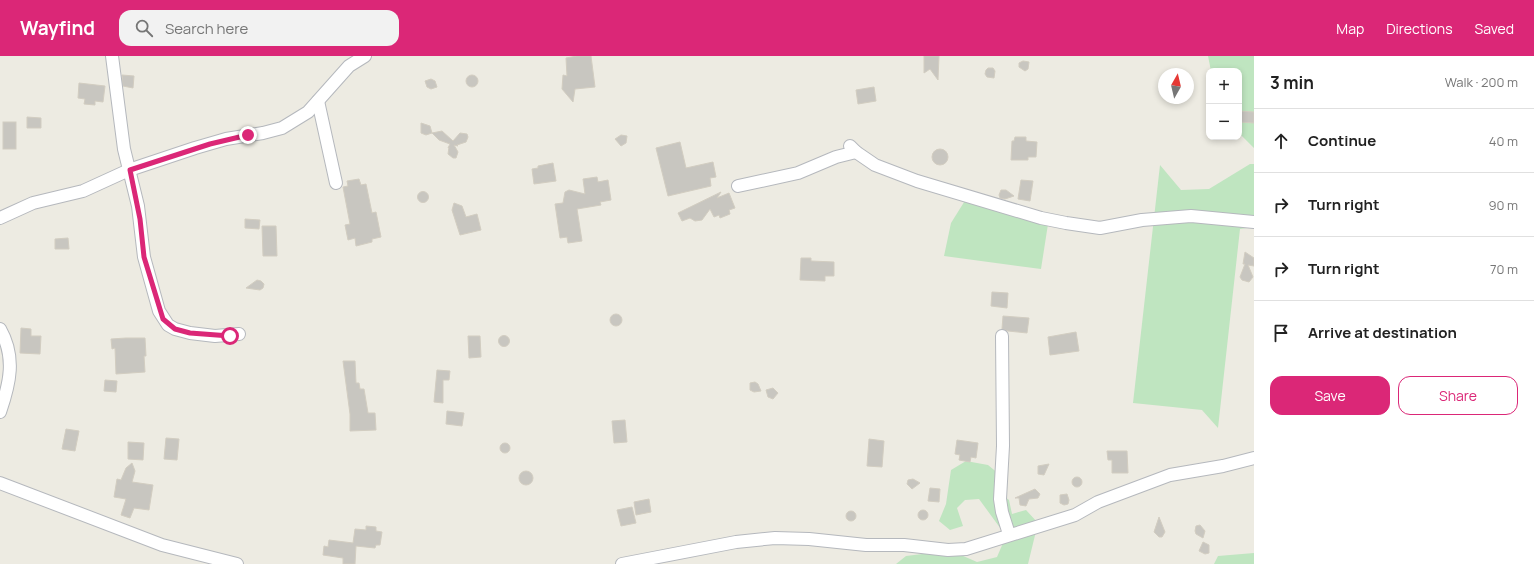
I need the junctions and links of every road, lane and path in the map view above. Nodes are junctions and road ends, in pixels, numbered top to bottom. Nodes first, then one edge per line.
1 (112, 56) edge
2 (365, 56) edge
3 (318, 101) junction
4 (130, 170) junction
5 (336, 183) dead end
6 (738, 186) dead end
7 (0, 218) edge
8 (1254, 222) edge
9 (0, 329) edge
10 (240, 334) dead end
11 (1002, 336) dead end
12 (0, 412) edge
13 (1254, 458) edge
14 (0, 483) edge
15 (1009, 534) junction
16 (237, 564) edge
17 (628, 564) edge

1 - 4 street
2 - 3 street
3 - 4 street
3 - 5 street
4 - 7 street
4 - 10 street
6 - 8 street
9 - 12 street
11 - 15 street
13 - 15 street
14 - 16 street
15 - 17 street

